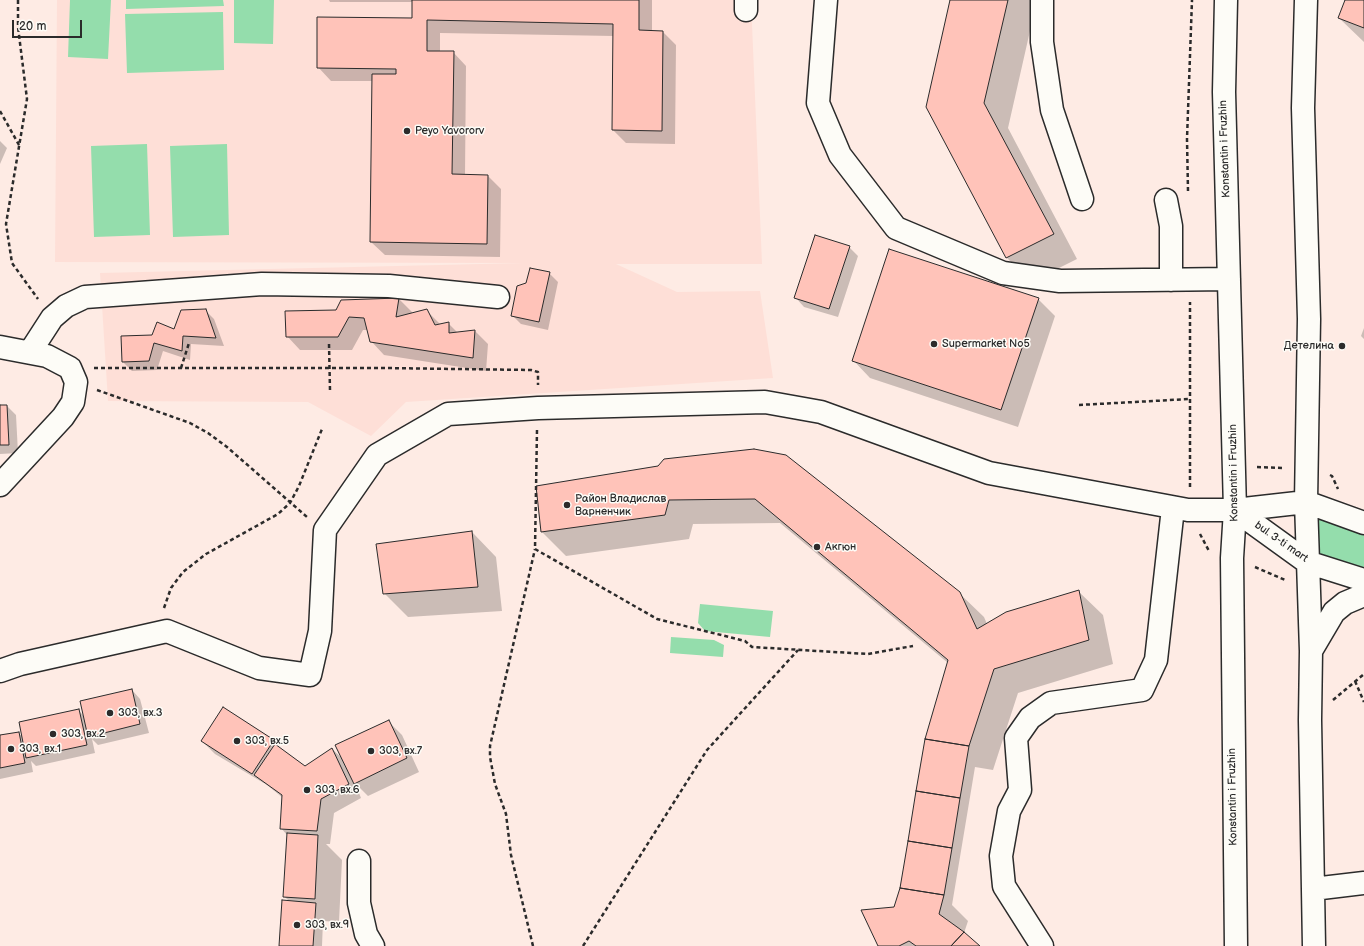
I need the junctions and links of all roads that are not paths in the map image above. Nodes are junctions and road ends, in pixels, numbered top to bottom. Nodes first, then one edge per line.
1 (826, 0) edge
2 (1042, 0) edge
3 (1226, 0) edge
4 (1306, 0) edge
5 (1082, 199) dead end
6 (1166, 200) dead end
7 (1229, 279) junction
8 (1171, 280) junction
9 (498, 297) dead end
10 (0, 347) edge
11 (30, 352) junction
12 (0, 485) edge
13 (1306, 502) junction
14 (1173, 508) junction
15 (1235, 510) junction
16 (1364, 523) edge
17 (1307, 562) junction
18 (1364, 580) edge
19 (1364, 595) edge
20 (1311, 651) junction
21 (0, 671) edge
22 (358, 861) dead end
23 (1364, 883) edge
24 (1312, 889) junction
25 (373, 946) edge
26 (1042, 946) edge
27 (1236, 946) edge
28 (1314, 946) edge

1 - 8 street
2 - 5 street
3 - 7 street, Konstantin i Fruzhin
4 - 13 street
6 - 8 street
7 - 8 street
7 - 15 street, Konstantin i Fruzhin
9 - 11 street
10 - 11 street
11 - 12 street
13 - 15 street, bul. 3-ti mart
13 - 16 street, bul. 3-ti mart
13 - 17 street
14 - 15 street
14 - 21 street
14 - 26 street
15 - 17 street, bul. 3-ti mart
15 - 27 street, Konstantin i Fruzhin
17 - 18 street, bul. 3-ti mart
17 - 20 street
19 - 20 street
20 - 24 street
22 - 25 street
23 - 24 street
24 - 28 street

